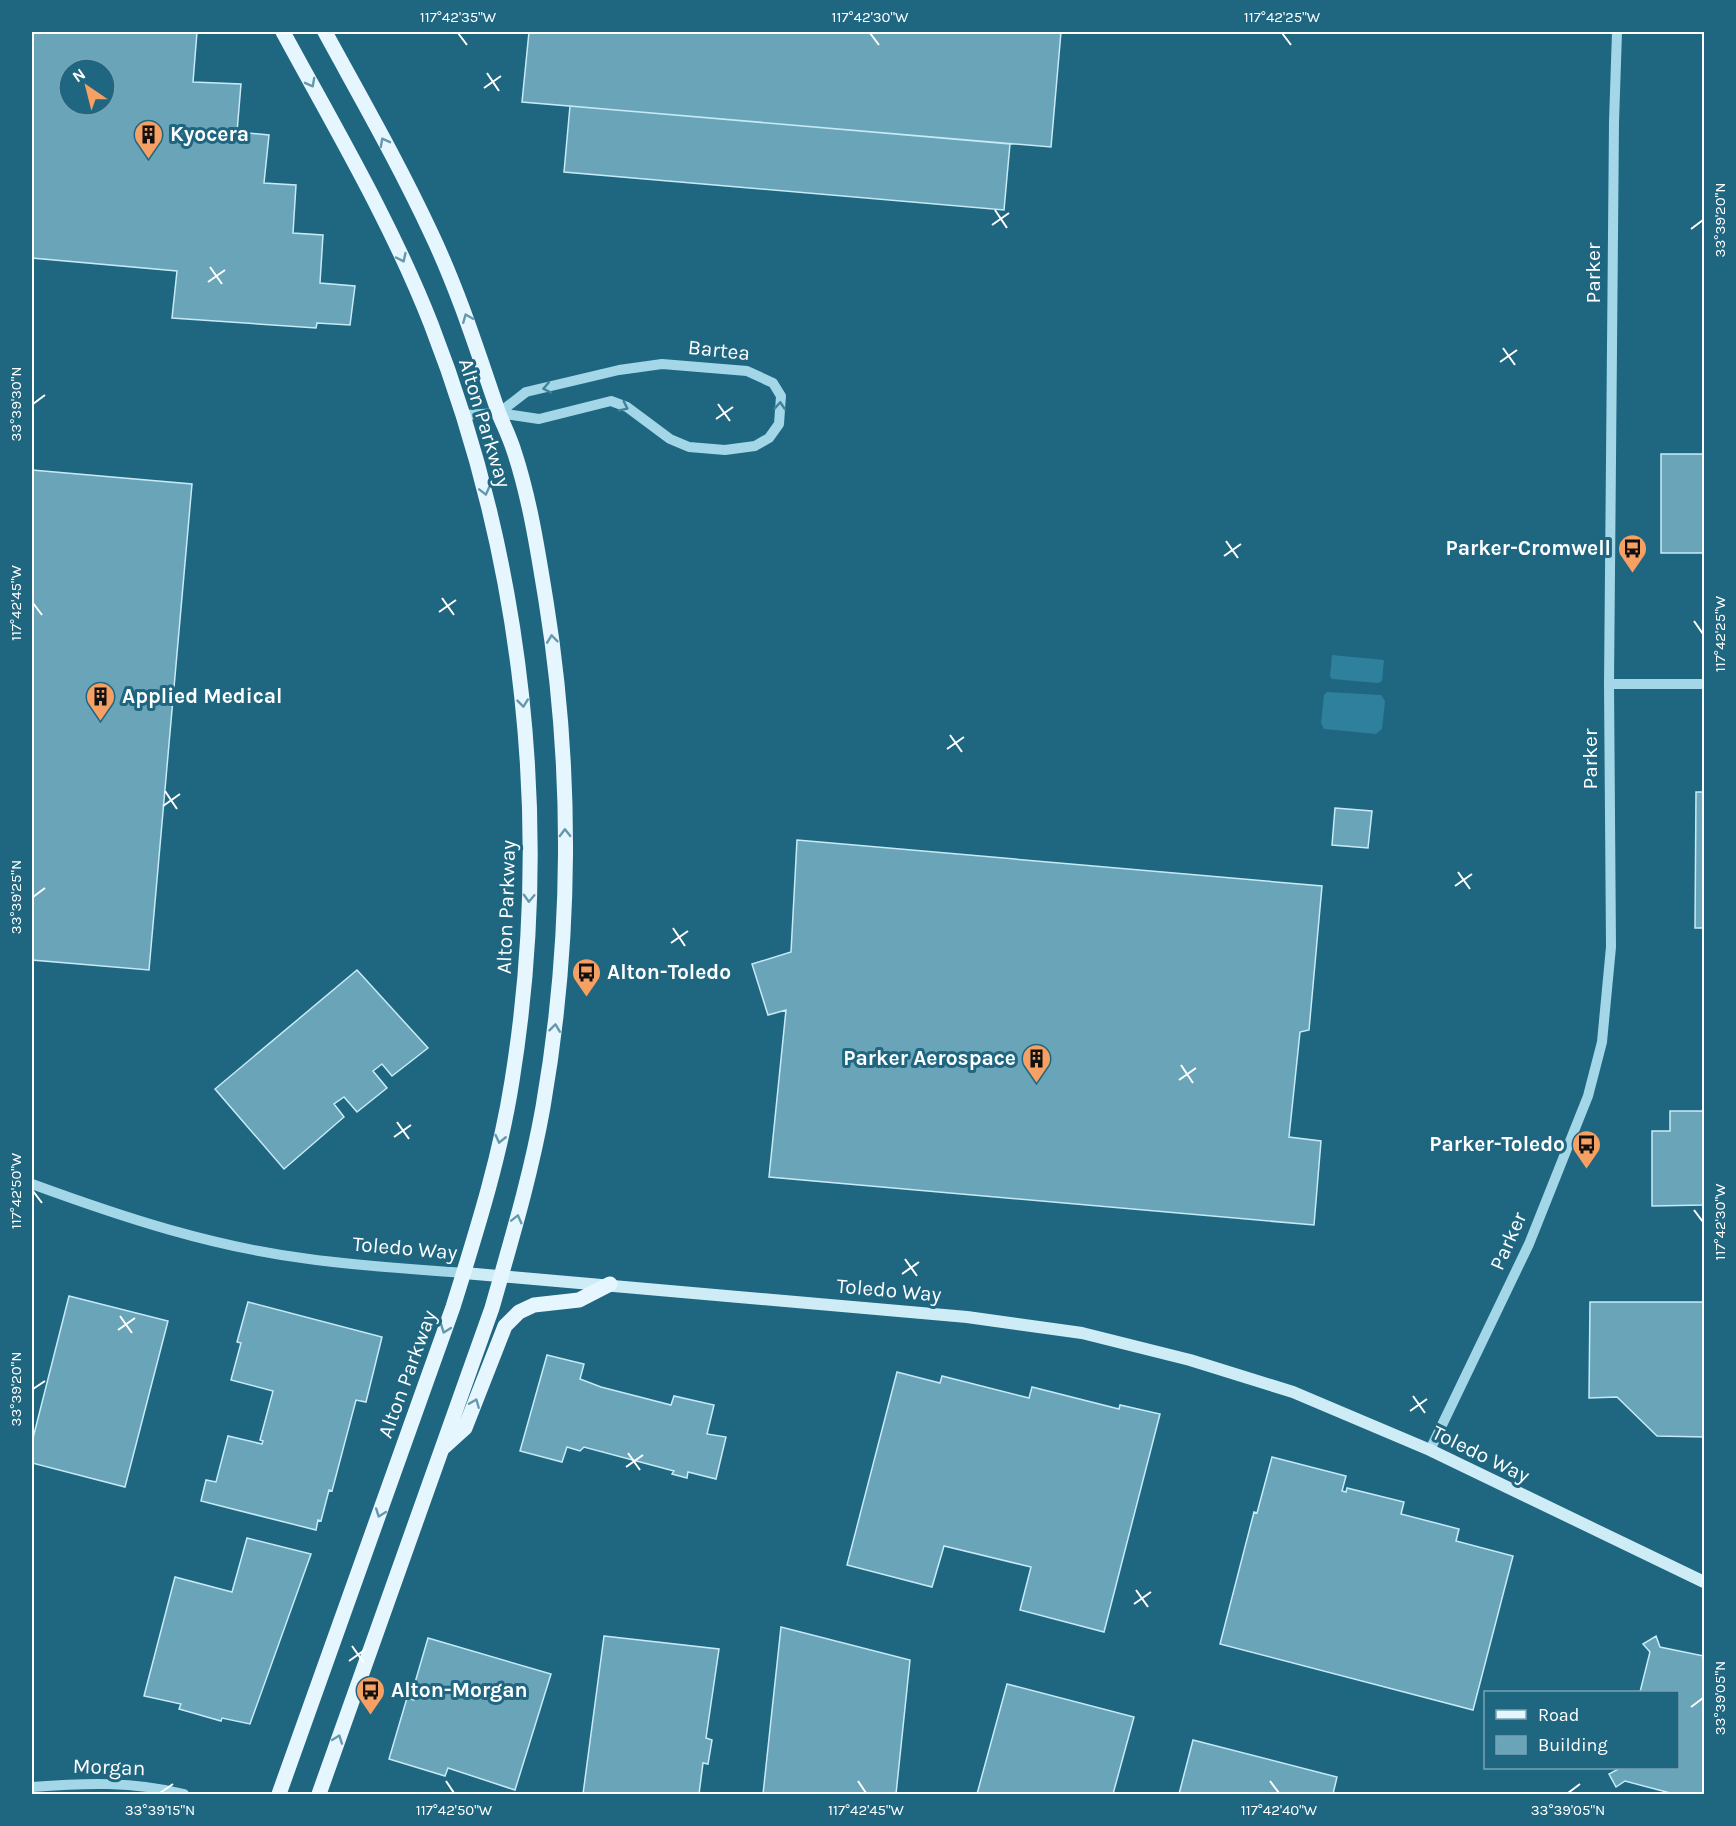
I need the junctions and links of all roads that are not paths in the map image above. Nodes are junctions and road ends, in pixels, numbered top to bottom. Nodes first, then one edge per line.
1 (283, 32) edge
2 (325, 32) edge
3 (1617, 32) edge
4 (499, 413) junction
5 (462, 415) junction
6 (1609, 684) junction
7 (1704, 684) edge
8 (32, 1184) edge
9 (464, 1273) junction
10 (501, 1275) junction
11 (610, 1284) junction
12 (442, 1449) junction
13 (1430, 1450) junction
14 (1704, 1582) edge
15 (32, 1787) edge
16 (184, 1794) edge
17 (279, 1794) edge
18 (318, 1794) edge

1 -> 5 main road, Alton Parkway
4 -> 2 main road, Alton Parkway
3 - 6 street, Parker
4 -> 4 street, Bartea
4 - 5 street, Bartea
10 -> 4 main road, Alton Parkway
5 -> 9 main road, Alton Parkway
6 - 7 street
6 - 13 street, Parker
8 - 9 street, Toledo Way
9 - 10 main road, Toledo Way
9 -> 17 main road, Alton Parkway
10 - 11 main road, Toledo Way
10 - 12 main road, Alton Parkway
12 -> 11 main road
11 - 13 main road, Toledo Way
18 -> 12 main road, Alton Parkway
13 - 14 main road, Toledo Way
15 - 16 street, Morgan

